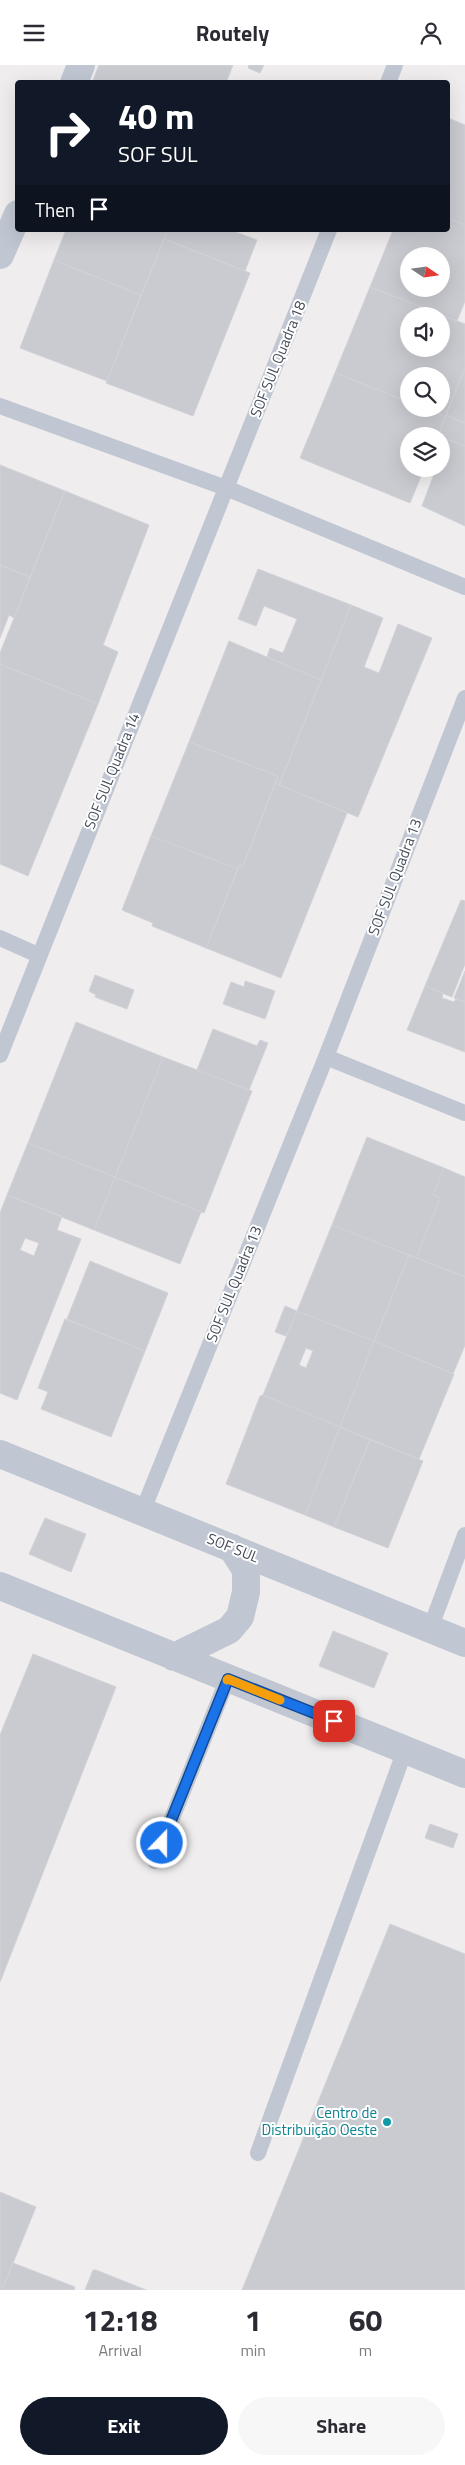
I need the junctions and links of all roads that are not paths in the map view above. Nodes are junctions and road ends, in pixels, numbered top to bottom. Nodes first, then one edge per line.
1 (81, 65) edge
2 (395, 65) edge
3 (75, 80) edge
4 (389, 80) edge
5 (15, 221) edge
6 (329, 232) edge
7 (0, 255) edge
8 (0, 406) edge
9 (226, 488) junction
10 (465, 587) edge
11 (465, 697) edge
12 (0, 938) edge
13 (38, 955) junction
14 (0, 1055) edge
15 (326, 1057) junction
16 (465, 1113) edge
17 (0, 1454) edge
18 (143, 1511) junction
19 (465, 1535) edge
20 (232, 1547) junction
21 (0, 1586) edge
22 (430, 1629) junction
23 (465, 1643) edge
24 (174, 1657) junction
25 (228, 1679) junction
26 (405, 1750) junction
27 (465, 1774) edge
28 (155, 1861) dead end
29 (258, 2153) dead end

1 - 3 street
2 - 4 lane
5 - 7 street
6 - 9 lane, SOF SUL Quadra 18
8 - 9 lane
9 - 10 lane
9 - 13 lane, SOF SUL Quadra 14
11 - 15 lane, SOF SUL Quadra 13
12 - 13 lane
13 - 14 lane, SOF SUL Quadra 14
15 - 16 lane
15 - 18 lane, SOF SUL Quadra 13
17 - 18 street, SOF SUL
18 - 20 street, SOF SUL
19 - 22 lane
20 - 22 street, SOF SUL
20 - 24 street
21 - 24 street
22 - 23 street, SOF SUL
24 - 25 street
25 - 26 street
25 - 28 lane
26 - 27 street
26 - 29 lane

